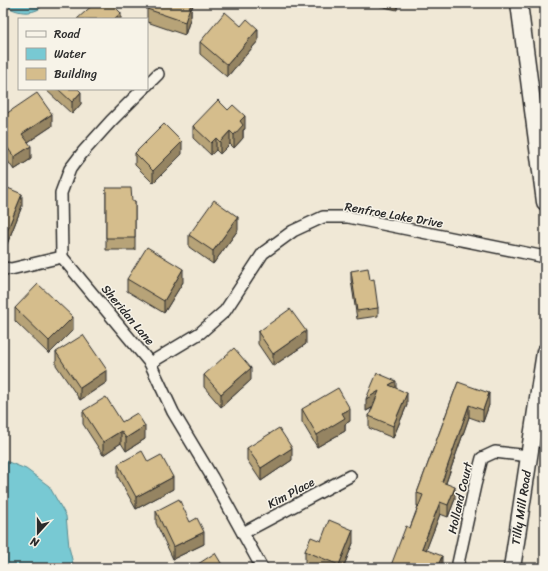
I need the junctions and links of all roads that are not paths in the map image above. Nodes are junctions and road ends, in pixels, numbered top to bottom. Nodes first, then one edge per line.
1 (519, 3) edge
2 (158, 74) dead end
3 (148, 84) edge
4 (142, 90) edge
5 (545, 202) edge
6 (62, 257) junction
7 (545, 257) edge
8 (3, 268) edge
9 (545, 352) edge
10 (150, 363) junction
11 (529, 456) junction
12 (350, 476) dead end
13 (243, 534) junction
14 (262, 568) edge
15 (457, 568) edge
16 (512, 568) edge

1 - 5 street
2 - 3 street
4 - 6 street
6 - 8 street
6 - 10 street, Sheridan Lane
7 - 10 street, Renfroe Lake Drive
9 - 11 street, Tilly Mill Road
10 - 13 street, Sheridan Lane
11 - 15 street, Holland Court
11 - 16 street, Tilly Mill Road
12 - 13 street, Kim Place
13 - 14 street, Sheridan Lane

